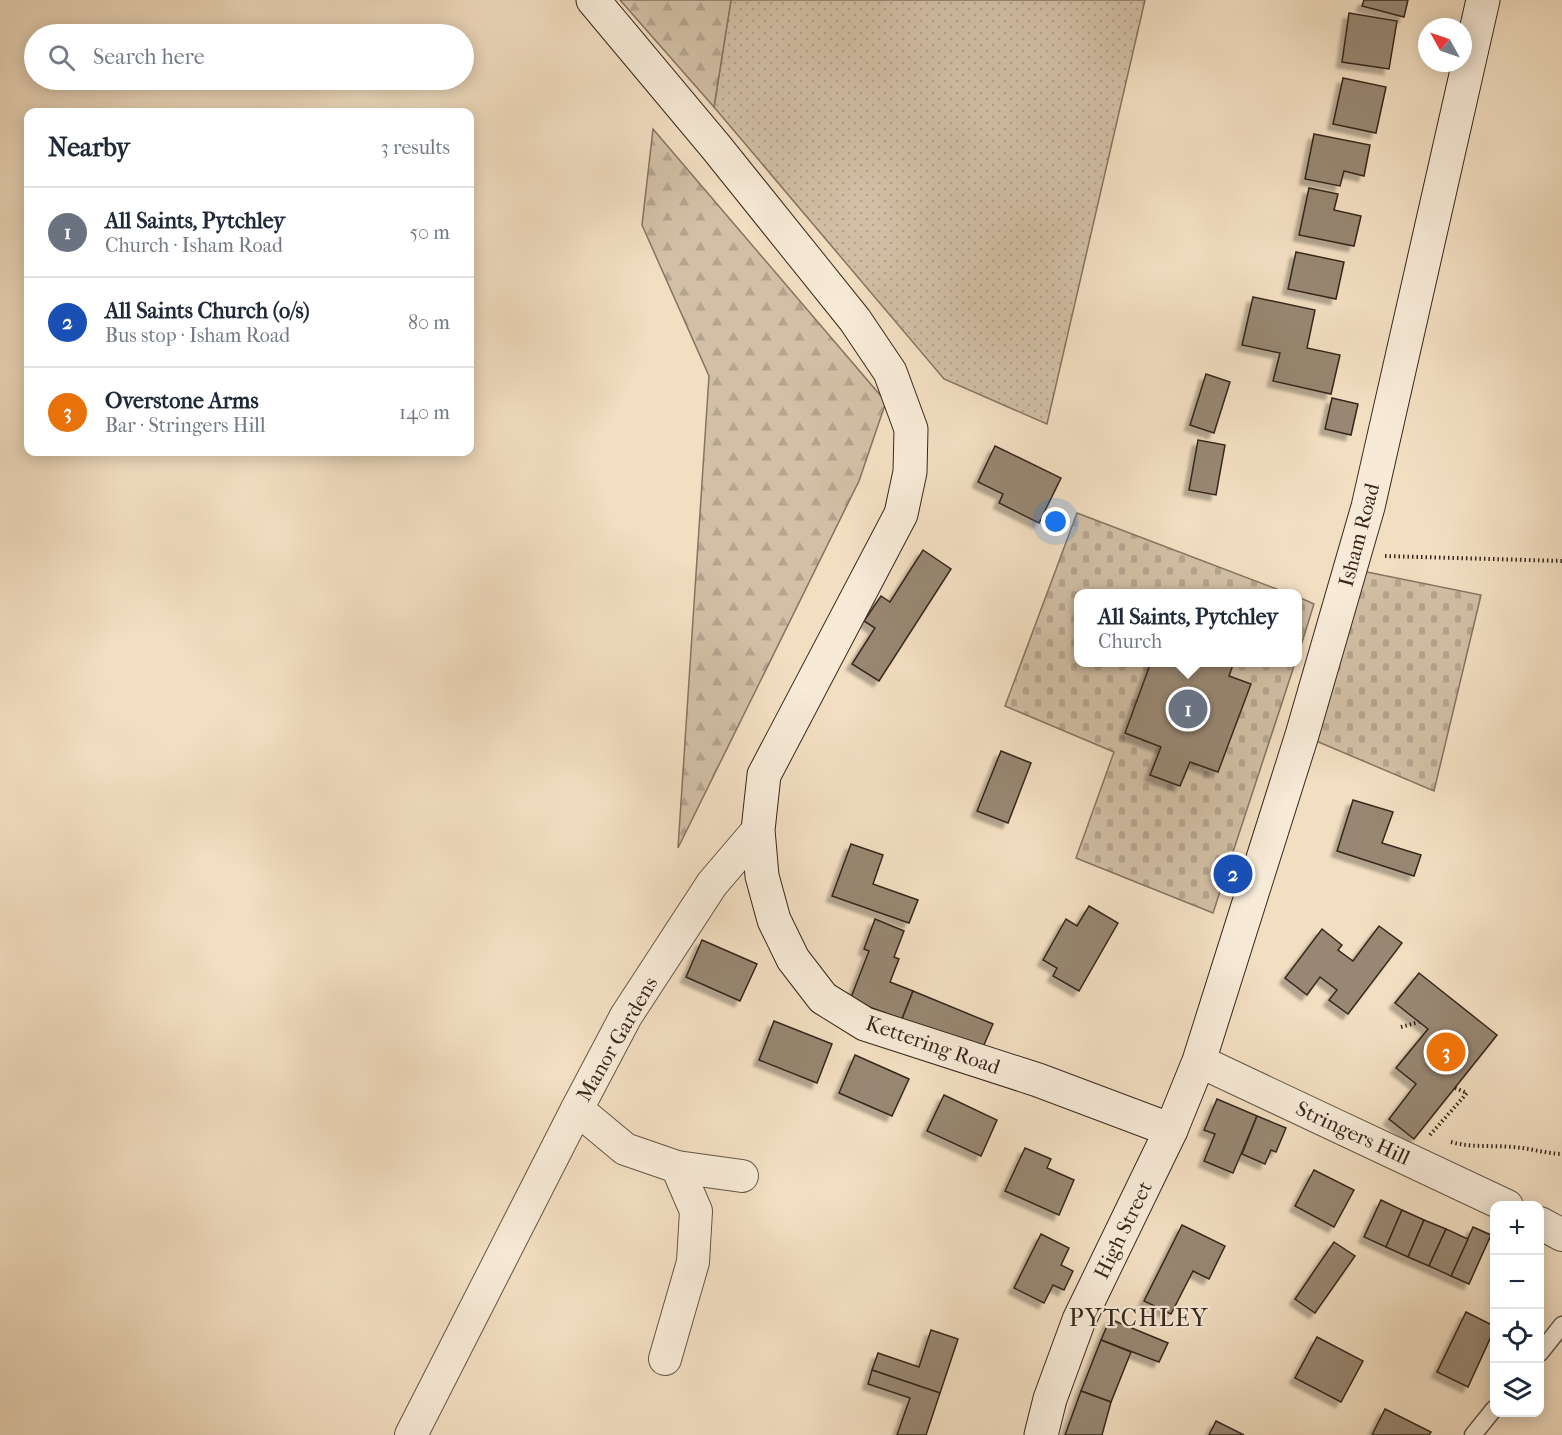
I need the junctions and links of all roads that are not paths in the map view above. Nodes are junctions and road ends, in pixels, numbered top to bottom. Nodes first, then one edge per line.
1 (593, 0) edge
2 (1483, 0) edge
3 (758, 830) junction
4 (1198, 1061) junction
5 (577, 1109) junction
6 (1171, 1130) junction
7 (677, 1167) junction
8 (742, 1176) dead end
9 (1496, 1201) edge
10 (1544, 1226) edge
11 (1562, 1235) edge
12 (1562, 1324) edge
13 (1544, 1347) edge
14 (665, 1359) dead end
15 (1490, 1414) edge
16 (411, 1435) edge
17 (1041, 1435) edge
18 (1473, 1435) edge

1 - 3 street, Kettering Road
2 - 4 street, Isham Road
3 - 5 street, Manor Gardens
3 - 6 street, Kettering Road
4 - 6 street, High Street
4 - 9 street, Stringers Hill
5 - 7 street, Manor Gardens
5 - 16 street
6 - 17 street, High Street
7 - 8 street, Manor Gardens
7 - 14 street
10 - 11 street
12 - 13 lane
15 - 18 lane

